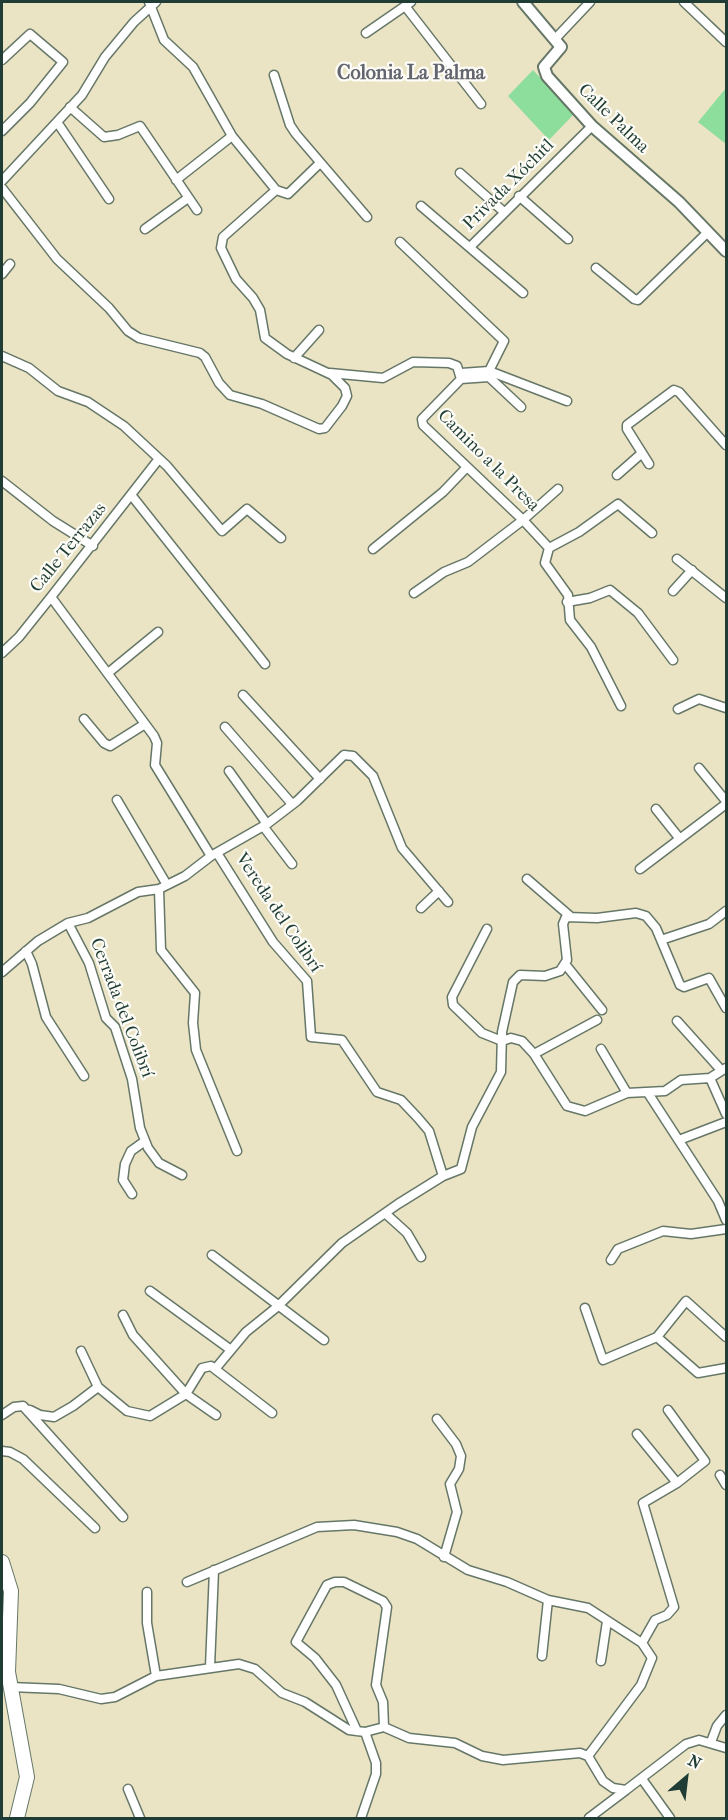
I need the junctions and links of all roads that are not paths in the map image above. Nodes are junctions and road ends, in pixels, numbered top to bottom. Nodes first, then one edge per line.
1 (524, 2) edge
2 (590, 2) edge
3 (684, 2) edge
4 (152, 3) edge
5 (408, 4) edge
6 (366, 33) dead end
7 (556, 38) junction
8 (726, 42) edge
9 (2, 60) edge
10 (274, 75) dead end
11 (481, 104) dead end
12 (70, 107) junction
13 (57, 122) junction
14 (592, 126) junction
15 (2, 131) edge
16 (232, 136) junction
17 (319, 164) junction
18 (460, 173) dead end
19 (176, 180) junction
20 (2, 181) edge
21 (2, 188) edge
22 (276, 190) junction
23 (519, 196) junction
24 (109, 198) dead end
25 (188, 198) junction
26 (421, 206) dead end
27 (197, 210) dead end
28 (504, 212) junction
29 (367, 217) dead end
30 (145, 229) dead end
31 (708, 232) junction
32 (567, 239) dead end
33 (400, 242) dead end
34 (470, 247) junction
35 (726, 251) edge
36 (10, 264) dead end
37 (596, 268) dead end
38 (2, 274) edge
39 (523, 293) dead end
40 (319, 330) dead end
41 (2, 356) edge
42 (294, 358) junction
43 (489, 371) junction
44 (328, 374) junction
45 (461, 376) junction
46 (567, 401) dead end
47 (521, 407) dead end
48 (726, 445) edge
49 (642, 453) junction
50 (158, 460) junction
51 (649, 464) dead end
52 (467, 466) junction
53 (617, 475) dead end
54 (2, 481) edge
55 (558, 489) dead end
56 (132, 496) junction
57 (523, 520) junction
58 (652, 533) dead end
59 (281, 538) dead end
60 (93, 546) junction
61 (549, 548) junction
62 (373, 549) dead end
63 (677, 559) dead end
64 (692, 570) junction
65 (673, 591) dead end
66 (414, 593) dead end
67 (725, 593) edge
68 (51, 597) junction
69 (567, 602) junction
70 (158, 632) dead end
71 (2, 653) edge
72 (673, 660) dead end
73 (265, 664) dead end
74 (108, 673) junction
75 (243, 695) dead end
76 (621, 706) dead end
77 (726, 708) edge
78 (678, 709) dead end
79 (84, 719) dead end
80 (146, 724) junction
81 (225, 728) dead end
82 (699, 768) dead end
83 (229, 771) dead end
84 (320, 779) junction
85 (117, 800) dead end
86 (726, 803) edge
87 (292, 804) junction
88 (656, 808) dead end
89 (265, 825) junction
90 (680, 839) junction
91 (214, 854) junction
92 (292, 864) dead end
93 (640, 869) dead end
94 (527, 879) dead end
95 (163, 887) junction
96 (439, 891) junction
97 (448, 902) dead end
98 (421, 908) dead end
99 (726, 911) edge
100 (571, 917) junction
101 (68, 923) junction
102 (487, 929) dead end
103 (661, 940) junction
104 (26, 951) junction
105 (565, 964) junction
106 (2, 972) edge
107 (726, 1008) edge
108 (602, 1010) dead end
109 (597, 1020) dead end
110 (677, 1021) dead end
111 (502, 1041) junction
112 (601, 1049) dead end
113 (534, 1054) junction
114 (724, 1069) edge
115 (84, 1076) dead end
116 (710, 1078) junction
117 (627, 1093) junction
118 (648, 1093) junction
119 (726, 1114) edge
120 (726, 1122) edge
121 (679, 1140) junction
122 (145, 1141) junction
123 (237, 1152) dead end
124 (182, 1175) dead end
125 (443, 1176) junction
126 (132, 1194) dead end
127 (386, 1214) junction
128 (726, 1220) edge
129 (726, 1229) edge
130 (212, 1255) dead end
131 (421, 1257) dead end
132 (611, 1260) dead end
133 (150, 1291) dead end
134 (277, 1307) junction
135 (585, 1308) dead end
136 (123, 1315) dead end
137 (657, 1337) junction
138 (726, 1337) edge
139 (324, 1340) dead end
140 (231, 1350) junction
141 (81, 1351) dead end
142 (216, 1368) junction
143 (726, 1368) edge
144 (98, 1387) junction
145 (186, 1394) junction
146 (23, 1406) junction
147 (668, 1410) dead end
148 (272, 1413) dead end
149 (2, 1415) edge
150 (216, 1415) dead end
151 (437, 1419) dead end
152 (637, 1434) dead end
153 (2, 1451) edge
154 (720, 1475) dead end
155 (677, 1483) junction
156 (726, 1485) edge
157 (123, 1517) dead end
158 (95, 1528) dead end
159 (444, 1557) junction
160 (2, 1562) edge
161 (214, 1570) junction
162 (187, 1582) dead end
163 (147, 1592) dead end
164 (548, 1600) junction
165 (607, 1621) junction
166 (642, 1643) junction
167 (542, 1656) dead end
168 (601, 1661) dead end
169 (210, 1667) junction
170 (156, 1676) junction
171 (10, 1687) junction
172 (726, 1715) edge
173 (384, 1726) junction
174 (361, 1731) junction
175 (711, 1742) junction
176 (726, 1748) edge
177 (588, 1756) junction
178 (642, 1779) junction
179 (128, 1789) dead end
180 (626, 1790) junction
181 (17, 1818) edge
182 (140, 1818) edge
183 (361, 1818) edge
184 (589, 1818) edge
185 (670, 1818) edge

1 - 7 street
2 - 7 street
3 - 8 street
4 - 12 street
4 - 16 street
5 - 6 street
5 - 11 street
7 - 14 street, Calle Palma
9 - 15 street
10 - 17 street
12 - 13 street
12 - 19 street
13 - 20 street
13 - 24 street
14 - 23 street, Privada Xóchitl
14 - 31 street, Calle Palma
16 - 19 street
16 - 22 street
17 - 22 street
17 - 29 street
18 - 28 street
19 - 25 street
21 - 44 street
22 - 42 street
23 - 28 street, Privada Xóchitl
23 - 32 street
25 - 27 street
25 - 30 street
26 - 34 street, Privada Xóchitl
28 - 34 street, Privada Xóchitl
31 - 35 street, Calle Palma
31 - 37 street
33 - 43 street
34 - 39 street
36 - 38 street
40 - 42 street
41 - 50 street
42 - 44 street
43 - 45 street
43 - 46 street
44 - 45 street
45 - 47 street
45 - 52 street, Camino a la Presa
48 - 49 street
49 - 51 street
49 - 53 street
50 - 56 street, Calle Terrazas
50 - 59 street
52 - 57 street, Camino a la Presa
52 - 62 street
54 - 60 street
55 - 57 street
56 - 60 street, Calle Terrazas
56 - 73 street
57 - 61 street, Camino a la Presa
57 - 66 street
58 - 61 street
60 - 68 street, Calle Terrazas
61 - 69 street
63 - 64 street
64 - 65 street
64 - 67 street
68 - 71 street, Calle Terrazas
68 - 74 street
69 - 72 street
69 - 76 street
70 - 74 street
74 - 80 street
75 - 84 street
77 - 78 street
79 - 80 street
80 - 91 street
81 - 87 street
82 - 86 street
83 - 89 street
84 - 87 street
84 - 96 street
85 - 95 street
86 - 90 street
87 - 89 street
88 - 90 street
89 - 91 street
89 - 92 street
90 - 93 street
91 - 95 street, Vereda del Colibrí
91 - 125 street, Vereda del Colibrí
94 - 100 street
95 - 101 street, Vereda del Colibrí
95 - 123 street
96 - 97 street
96 - 98 street
99 - 103 street
100 - 103 street
100 - 105 street
101 - 104 street, Vereda del Colibrí
101 - 122 street, Cerrada del Colibrí
102 - 111 street
103 - 107 street
104 - 106 street, Vereda del Colibrí
104 - 115 street
105 - 108 street
105 - 111 street
109 - 113 street
110 - 114 street
111 - 113 street
111 - 125 street
112 - 117 street
113 - 117 street
114 - 116 street
116 - 118 street
116 - 119 street
117 - 118 street
118 - 121 street
120 - 121 street
121 - 128 street
122 - 124 street, Cerrada del Colibrí
122 - 126 street
125 - 127 street
127 - 131 street
127 - 134 street
129 - 132 street
130 - 134 street
133 - 140 street
134 - 139 street
134 - 140 street
135 - 137 street
136 - 145 street
137 - 138 street
137 - 143 street
140 - 142 street
141 - 144 street
142 - 145 street
142 - 148 street
144 - 145 street
144 - 146 street
145 - 150 street
146 - 149 street
146 - 157 street
147 - 155 street
151 - 159 street
152 - 155 street
153 - 158 street
154 - 156 street
155 - 166 street
159 - 161 street
159 - 164 street
160 - 171 main road
161 - 162 street
161 - 169 street
163 - 170 street
164 - 165 street
164 - 167 street
165 - 166 street
165 - 168 street
166 - 177 street
169 - 170 street
169 - 174 street
170 - 171 street
171 - 181 main road
172 - 175 street
173 - 174 street
173 - 174 street
173 - 177 street
174 - 183 street
175 - 176 street
175 - 178 street
177 - 180 street
178 - 180 street
178 - 185 street
179 - 182 street
180 - 184 street

